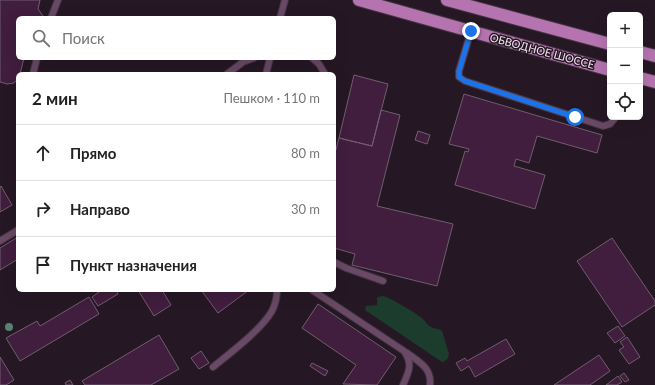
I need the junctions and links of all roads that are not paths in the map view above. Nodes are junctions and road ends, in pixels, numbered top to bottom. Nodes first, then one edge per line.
1 (58, 0) edge
2 (285, 0) edge
3 (359, 0) edge
4 (447, 0) edge
5 (53, 16) edge
6 (281, 16) edge
7 (471, 31) junction
8 (607, 43) edge
9 (643, 53) edge
10 (655, 56) edge
11 (36, 60) edge
12 (248, 60) edge
13 (270, 60) edge
14 (314, 60) edge
15 (607, 69) edge
16 (34, 72) edge
17 (230, 72) edge
18 (266, 72) edge
19 (324, 72) edge
20 (643, 79) edge
21 (655, 82) edge
22 (613, 120) edge
23 (16, 231) edge
24 (0, 241) edge
25 (336, 263) edge
26 (383, 281) dead end
27 (277, 292) edge
28 (315, 292) edge
29 (404, 351) junction
30 (213, 367) dead end
31 (402, 385) edge
32 (430, 385) edge

1 - 5 lane
2 - 6 lane
3 - 7 main road, ОБВОДНОЕ ШОССЕ
4 - 8 main road
7 - 15 main road, ОБВОДНОЕ ШОССЕ
7 - 22 lane
9 - 10 main road
11 - 16 lane
12 - 17 lane
13 - 18 lane
14 - 19 lane
20 - 21 main road
23 - 24 lane
25 - 26 lane
27 - 30 lane
28 - 29 lane
29 - 31 lane
29 - 32 lane

